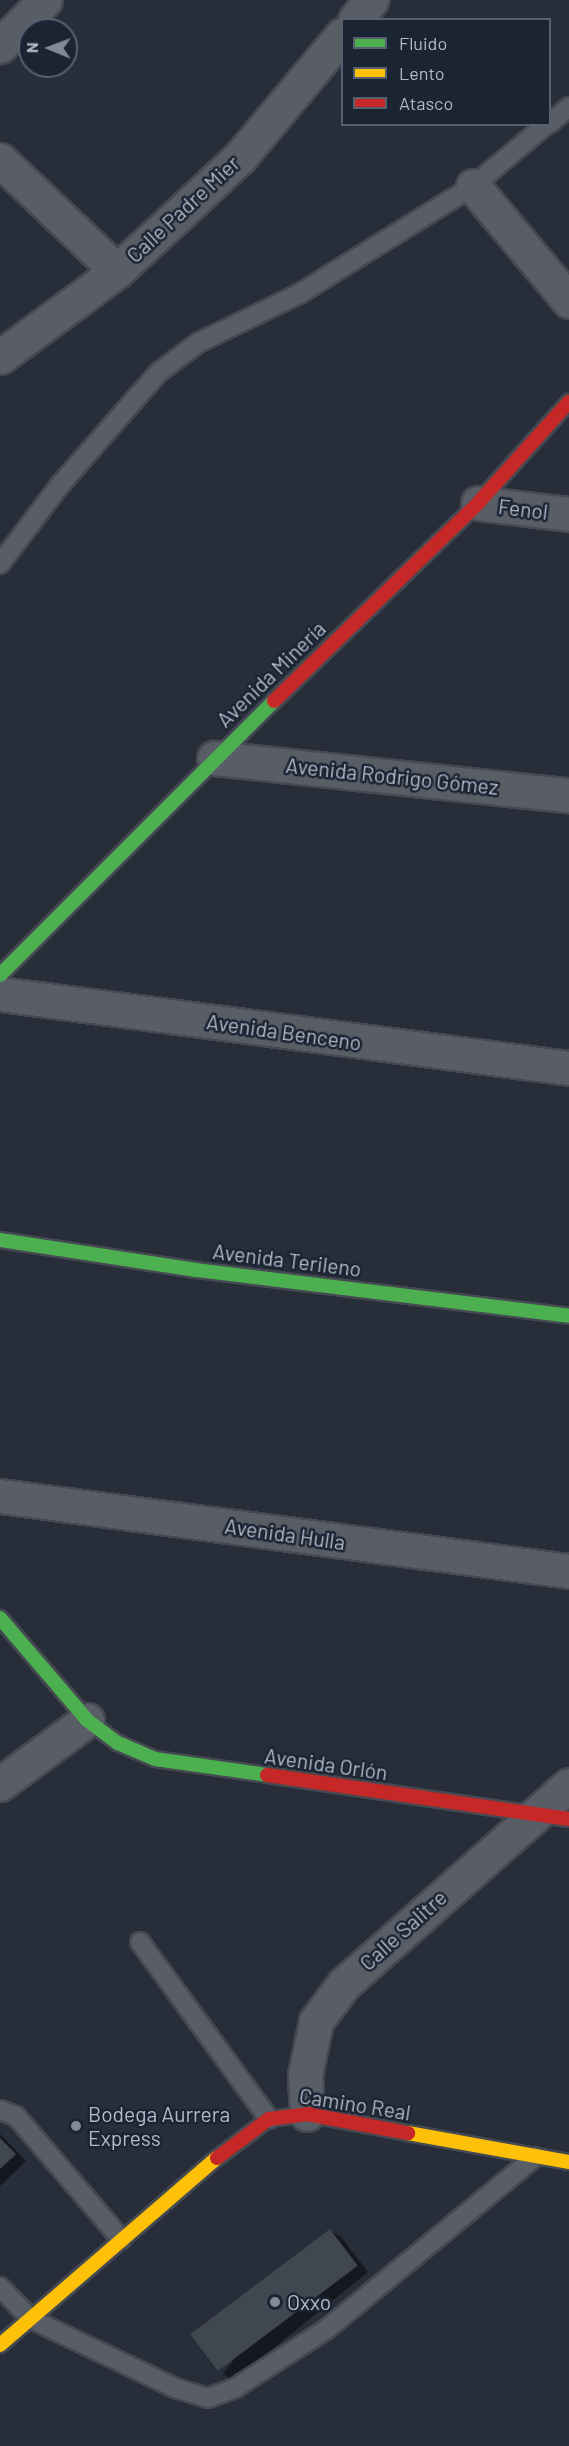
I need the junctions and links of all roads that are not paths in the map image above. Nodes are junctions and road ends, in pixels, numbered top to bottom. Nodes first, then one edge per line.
1 (45, 0) edge
2 (371, 0) edge
3 (357, 18) edge
4 (341, 36) edge
5 (0, 46) edge
6 (569, 107) edge
7 (551, 122) edge
8 (546, 126) edge
9 (0, 160) edge
10 (473, 186) junction
11 (117, 271) junction
12 (569, 301) edge
13 (0, 357) edge
14 (569, 402) edge
15 (478, 503) junction
16 (569, 514) edge
17 (0, 564) edge
18 (214, 758) junction
19 (569, 795) edge
20 (0, 975) edge
21 (0, 994) edge
22 (569, 1068) edge
23 (0, 1240) edge
24 (569, 1316) edge
25 (0, 1496) edge
26 (569, 1571) edge
27 (0, 1618) edge
28 (87, 1720) junction
29 (0, 1784) edge
30 (569, 1785) edge
31 (532, 1815) junction
32 (569, 1819) edge
33 (140, 1942) dead end
34 (0, 2110) edge
35 (307, 2114) junction
36 (269, 2119) junction
37 (535, 2157) junction
38 (569, 2162) edge
39 (121, 2239) junction
40 (0, 2287) edge
41 (31, 2319) junction
42 (0, 2345) edge

1 - 5 street
2 - 3 street
4 - 11 street, Calle Padre Mier
6 - 7 lane
8 - 10 lane
9 - 11 street
10 - 12 street
10 - 17 lane
11 - 13 street, Calle Padre Mier
14 - 15 street, Avenida Minería
15 - 16 street, Fenol
15 - 18 street, Avenida Minería
18 - 19 street, Avenida Rodrigo Gómez
18 - 20 street, Avenida Minería
21 - 22 street, Avenida Benceno
23 - 24 street, Avenida Terileno
25 - 26 street, Avenida Hulla
27 - 28 street, Avenida Orlón
28 - 29 street
28 - 31 street, Avenida Orlón
30 - 31 street, Calle Salitre
31 - 32 street, Avenida Orlón
31 - 35 street, Calle Salitre
33 - 36 lane
34 - 39 lane
35 - 36 street, Camino Real
35 - 37 street, Camino Real
36 - 39 street, Camino Real
37 - 38 street, Camino Real
37 - 41 lane
39 - 41 street, Camino Real
40 - 41 lane
41 - 42 street, Camino Real

